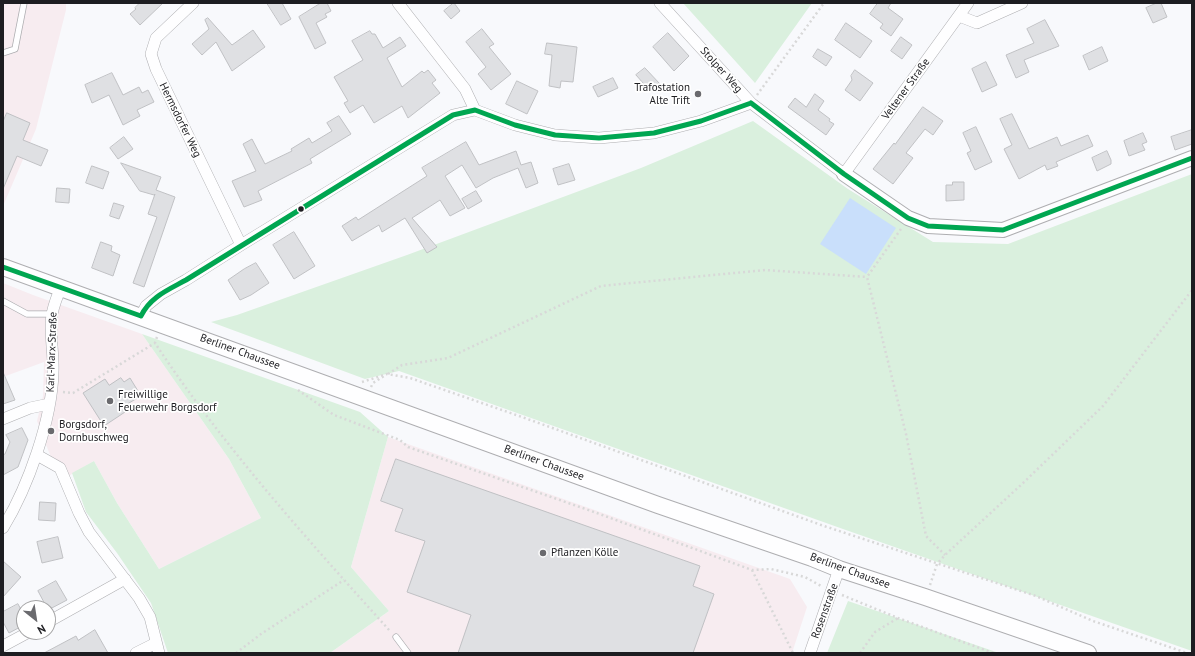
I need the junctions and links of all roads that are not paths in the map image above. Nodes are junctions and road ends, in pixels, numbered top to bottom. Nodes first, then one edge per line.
1 (24, 3) edge
2 (193, 3) edge
3 (398, 3) edge
4 (660, 3) edge
5 (968, 3) edge
6 (1022, 3) edge
7 (959, 16) junction
8 (3, 53) edge
9 (751, 103) junction
10 (474, 110) junction
11 (1192, 158) edge
12 (844, 174) junction
13 (241, 245) junction
14 (3, 267) edge
15 (61, 288) junction
16 (3, 302) edge
17 (52, 314) junction
18 (141, 316) junction
19 (50, 404) junction
20 (3, 419) edge
21 (36, 455) junction
22 (3, 528) edge
23 (839, 569) junction
24 (125, 579) junction
25 (56, 618) edge
26 (396, 637) road end
27 (16, 639) edge
28 (3, 646) edge
29 (157, 648) edge
30 (136, 653) edge
31 (408, 653) edge
32 (810, 653) edge
33 (1088, 653) edge

1 - 8 lane
2 - 13 street, Hermsdorfer Weg
3 - 10 street
4 - 9 street, Stolper Weg
5 - 7 street, Veltener Straße
6 - 7 street
7 - 12 street, Veltener Straße
9 - 10 street
9 - 12 street, Stolper Weg
10 - 13 street
11 - 12 street
13 - 18 street
14 - 15 main road, Berliner Chaussee
15 - 17 street, Karl-Marx-Straße
15 - 18 main road, Berliner Chaussee
16 - 17 lane
17 - 19 street, Karl-Marx-Straße
18 - 23 main road, Berliner Chaussee
19 - 20 street
19 - 21 street, Karl-Marx-Straße
21 - 22 street, Karl-Marx-Straße
21 - 24 street
23 - 32 street, Rosenstraße
23 - 33 main road, Berliner Chaussee
24 - 25 street
24 - 29 street
26 - 31 lane
27 - 28 street
29 - 30 street

